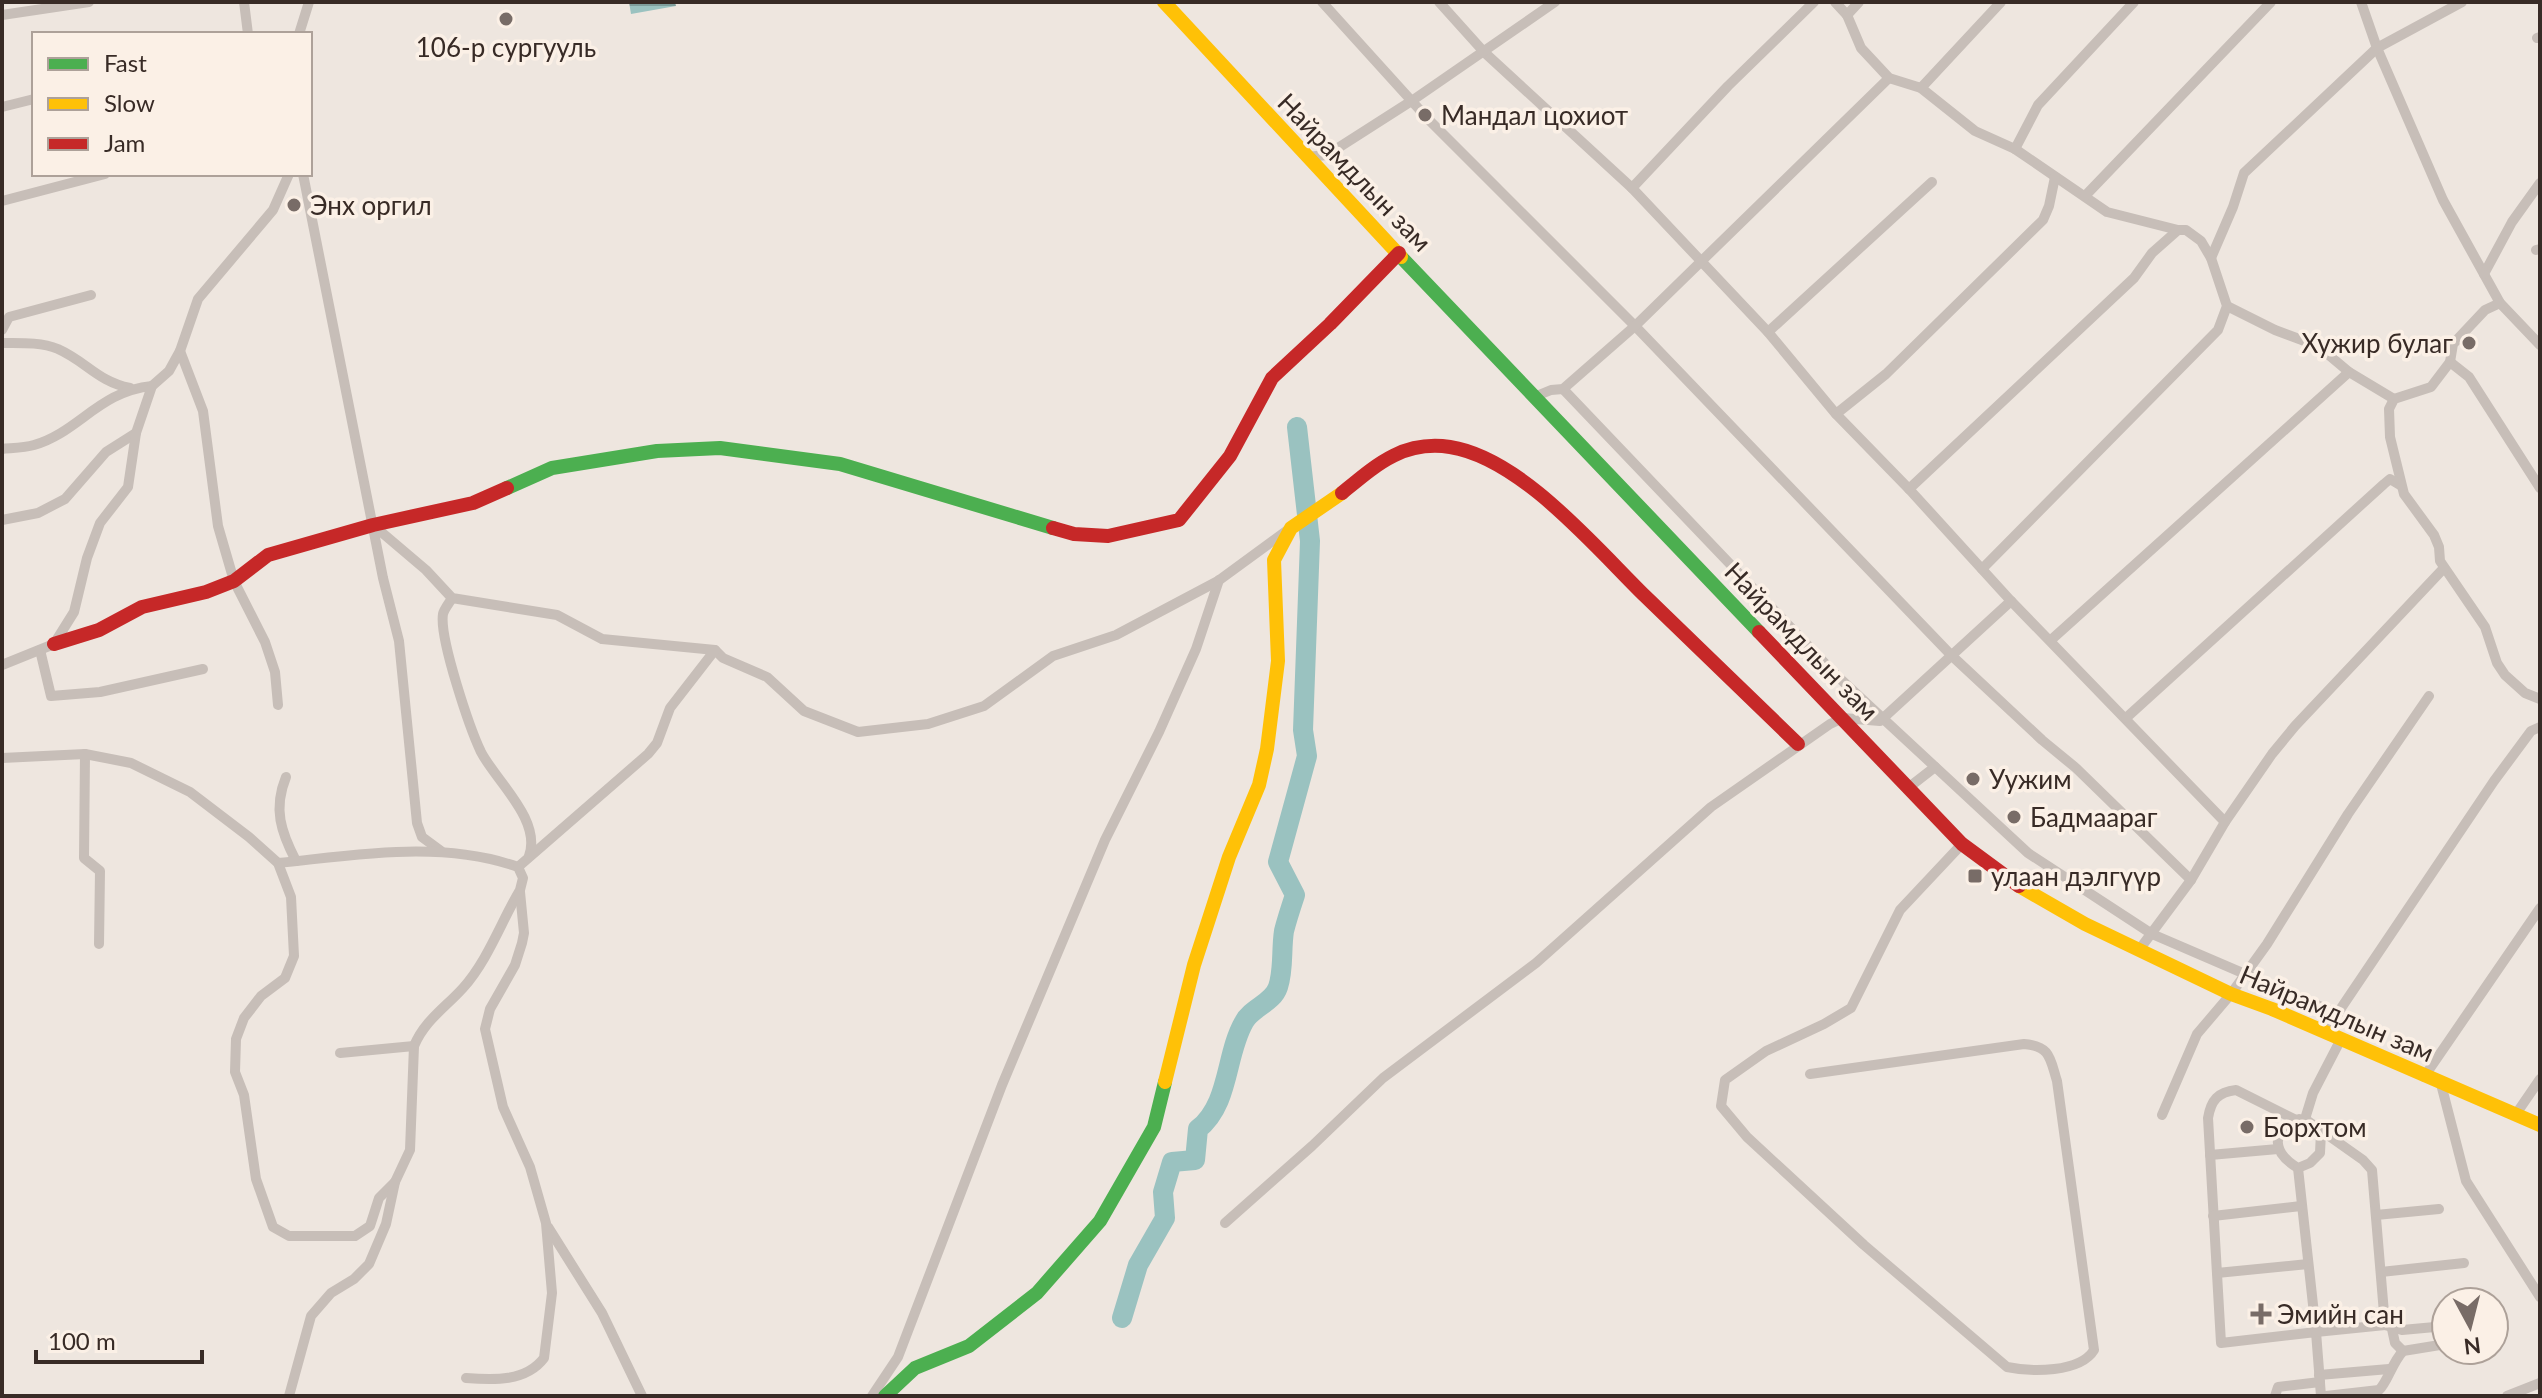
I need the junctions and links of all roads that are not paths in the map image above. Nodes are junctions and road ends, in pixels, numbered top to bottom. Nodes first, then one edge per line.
1 (89, 2) edge
2 (244, 2) edge
3 (309, 2) edge
4 (1164, 2) edge
5 (1322, 2) edge
6 (1439, 2) edge
7 (1555, 2) edge
8 (1814, 2) edge
9 (1835, 2) edge
10 (1859, 2) edge
11 (2001, 2) edge
12 (2134, 2) edge
13 (2271, 2) edge
14 (2361, 2) edge
15 (2462, 2) edge
16 (2, 15) edge
17 (1847, 15) junction
18 (248, 32) edge
19 (300, 32) edge
20 (2377, 48) junction
21 (1484, 52) junction
22 (1889, 78) junction
23 (1921, 88) junction
24 (32, 100) edge
25 (1413, 100) junction
26 (2, 107) edge
27 (2015, 149) junction
28 (1306, 157) junction
29 (97, 176) edge
30 (288, 176) edge
31 (303, 176) edge
32 (2055, 177) junction
33 (1932, 182) dead end
34 (2540, 183) edge
35 (1632, 188) junction
36 (2085, 196) junction
37 (2, 201) edge
38 (2178, 230) junction
39 (1399, 253) junction
40 (2211, 258) junction
41 (1701, 260) junction
42 (2484, 274) junction
43 (91, 295) dead end
44 (2500, 303) junction
45 (2227, 306) junction
46 (1635, 326) junction
47 (2, 330) edge
48 (1768, 332) junction
49 (2, 343) edge
50 (2540, 345) edge
51 (180, 351) junction
52 (2450, 362) junction
53 (2349, 372) junction
54 (152, 386) junction
55 (130, 388) junction
56 (1563, 389) junction
57 (1534, 397) junction
58 (2394, 399) junction
59 (1836, 414) junction
60 (136, 433) junction
61 (2, 449) edge
62 (2400, 485) junction
63 (2540, 488) edge
64 (1909, 489) junction
65 (2, 520) edge
66 (373, 525) junction
67 (1291, 528) junction
68 (2444, 568) junction
69 (1982, 569) junction
70 (1219, 580) junction
71 (234, 581) junction
72 (452, 598) junction
73 (2011, 601) junction
74 (2051, 640) junction
75 (47, 647) junction
76 (715, 650) junction
77 (1951, 655) junction
78 (2, 665) edge
79 (203, 669) dead end
80 (2429, 696) dead end
81 (2540, 699) edge
82 (278, 705) dead end
83 (1843, 718) junction
84 (1883, 718) junction
85 (2126, 718) junction
86 (2540, 727) edge
87 (1798, 744) junction
88 (85, 754) junction
89 (2, 758) edge
90 (1935, 767) junction
91 (286, 777) dead end
92 (1908, 788) junction
93 (2225, 822) junction
94 (1962, 844) junction
95 (442, 852) junction
96 (528, 858) junction
97 (296, 861) junction
98 (278, 863) junction
99 (518, 867) junction
100 (2191, 880) junction
101 (520, 890) junction
102 (2540, 908) edge
103 (2152, 934) junction
104 (99, 944) dead end
105 (2139, 950) junction
106 (2246, 973) junction
107 (2231, 994) junction
108 (2338, 1014) junction
109 (2325, 1032) junction
110 (2341, 1039) junction
111 (414, 1046) junction
112 (340, 1053) dead end
113 (1810, 1074) dead end
114 (2424, 1077) junction
115 (2540, 1079) edge
116 (2441, 1084) junction
117 (2516, 1114) junction
118 (2162, 1115) dead end
119 (2301, 1120) junction
120 (2540, 1125) edge
121 (2321, 1132) junction
122 (2278, 1149) junction
123 (2210, 1155) junction
124 (2298, 1168) junction
125 (395, 1182) junction
126 (2301, 1206) junction
127 (2439, 1209) dead end
128 (2376, 1215) junction
129 (2213, 1216) junction
130 (546, 1223) junction
131 (1225, 1223) dead end
132 (2464, 1263) dead end
133 (2308, 1264) junction
134 (2381, 1272) junction
135 (2217, 1273) junction
136 (2540, 1297) edge
137 (2430, 1326) edge
138 (2389, 1327) junction
139 (2316, 1332) junction
140 (2430, 1347) edge
141 (2403, 1351) junction
142 (2389, 1369) junction
143 (466, 1378) dead end
144 (2319, 1379) junction
145 (2540, 1383) edge
146 (289, 1396) edge
147 (642, 1396) edge
148 (872, 1396) edge
149 (885, 1396) edge
150 (2275, 1396) edge
151 (2324, 1396) edge
152 (2507, 1396) edge

1 - 16 street
2 - 18 street
3 - 19 street
4 - 28 street, Найрамдлын зам
5 - 25 street
6 - 21 street
7 - 21 street
8 - 35 street
9 - 17 street
10 - 17 street
11 - 23 street
12 - 27 street
13 - 36 street
14 - 20 street
15 - 20 street
17 - 22 street
20 - 40 street
20 - 42 street
21 - 25 street
21 - 35 street
22 - 23 street
22 - 41 street
23 - 27 street
24 - 26 street
25 - 28 street
25 - 46 street
27 - 32 street
28 - 39 street, Найрамдлын зам
29 - 37 street
30 - 51 street
31 - 66 street
32 - 36 street
32 - 59 street
33 - 48 street
34 - 42 street
35 - 41 street
36 - 38 street
38 - 40 street
38 - 64 street
39 - 57 street, Найрамдлын зам
39 - 66 street
40 - 45 street
41 - 46 street
41 - 48 street
42 - 44 street
43 - 47 street
44 - 50 street
44 - 52 street
45 - 53 street
45 - 69 street
46 - 56 street
46 - 77 street
48 - 59 street
49 - 55 street
51 - 54 street
51 - 71 street
52 - 58 street
52 - 63 street
53 - 58 street
53 - 74 street
54 - 55 street
54 - 60 street
55 - 61 street
56 - 57 street
56 - 84 street
57 - 83 street, Найрамдлын зам
58 - 62 street
59 - 64 street
60 - 65 street
60 - 75 street
62 - 68 street
62 - 85 street
64 - 69 street
66 - 71 street
66 - 72 street
66 - 95 street
67 - 70 street
67 - 87 street
67 - 149 street
68 - 81 street
68 - 93 street
69 - 73 street
70 - 76 street
70 - 148 street
71 - 75 street
71 - 82 street
72 - 76 street
72 - 96 street
73 - 74 street
73 - 77 street
74 - 85 street
75 - 78 street
75 - 79 street
76 - 96 street
77 - 84 street
77 - 100 street
80 - 106 street
83 - 84 street
83 - 87 street
83 - 92 street, Найрамдлын зам
84 - 90 street
85 - 93 street
86 - 108 street
87 - 131 street
88 - 89 street
88 - 98 street
88 - 104 street
90 - 92 street
90 - 103 street
91 - 97 street
92 - 94 street, Найрамдлын зам
93 - 100 street
94 - 105 street, Найрамдлын зам
94 - 113 street
95 - 97 street
95 - 99 street
96 - 99 street
97 - 98 street
98 - 125 street
99 - 101 street
100 - 103 street
101 - 111 street
101 - 130 street
102 - 114 street
103 - 105 street
103 - 106 street
105 - 107 street, Найрамдлын зам
106 - 107 street
106 - 108 street
107 - 109 street, Найрамдлын зам
107 - 118 street
108 - 109 street
109 - 110 street, Найрамдлын зам
110 - 114 street, Найрамдлын зам
110 - 119 street
111 - 112 street
111 - 125 street
114 - 116 street, Найрамдлын зам
115 - 117 street
116 - 117 street, Найрамдлын зам
116 - 136 street
117 - 120 street, Найрамдлын зам
119 - 121 street
119 - 122 street
119 - 123 street
121 - 124 street
121 - 128 street
122 - 123 street
122 - 124 street
123 - 129 street
124 - 126 street
125 - 146 street
126 - 129 street
126 - 133 street
127 - 128 street
128 - 134 street
129 - 135 street
130 - 143 street
130 - 147 street
132 - 134 street
133 - 135 street
133 - 139 street
134 - 138 street
135 - 139 street
137 - 138 street
138 - 139 street
138 - 141 street
139 - 144 street
140 - 141 street
141 - 142 street
142 - 144 street
142 - 151 street
144 - 150 street
144 - 151 street
145 - 152 street

